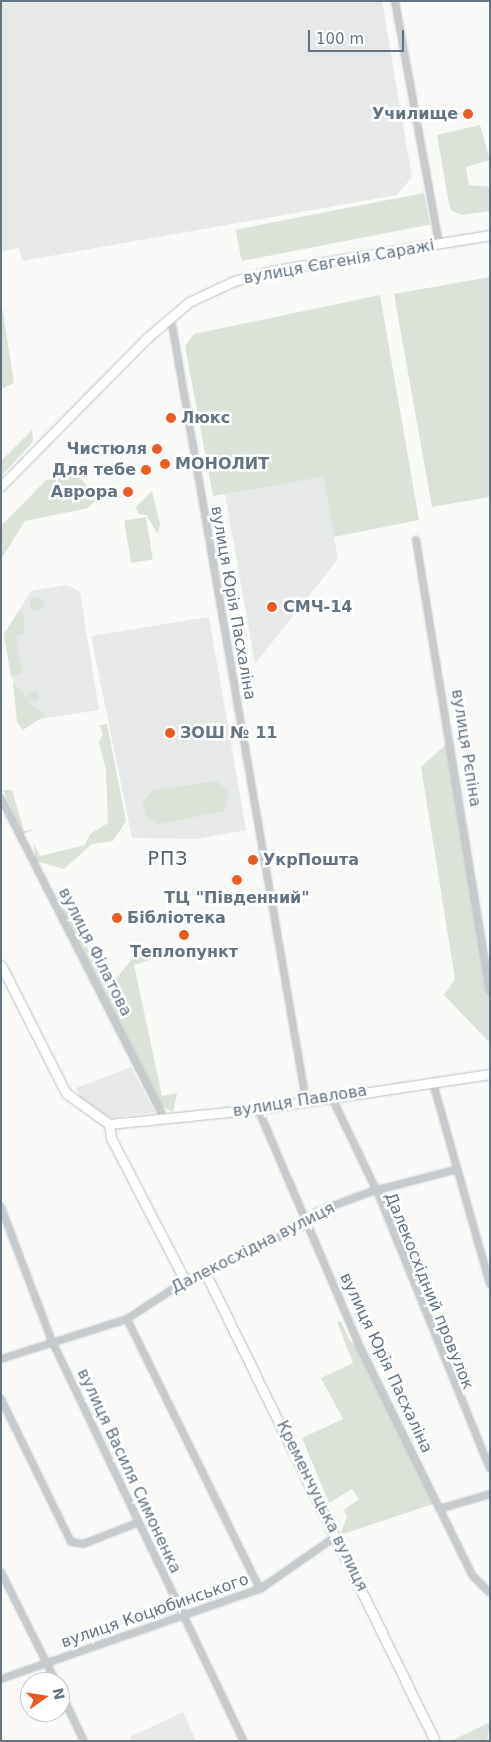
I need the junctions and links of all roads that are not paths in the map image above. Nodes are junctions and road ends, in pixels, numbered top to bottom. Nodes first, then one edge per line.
1 (395, 1) edge
2 (490, 235) edge
3 (439, 243) junction
4 (171, 318) junction
5 (1, 486) edge
6 (416, 540) dead end
7 (1, 798) edge
8 (1, 965) edge
9 (490, 991) edge
10 (490, 1074) edge
11 (433, 1083) junction
12 (331, 1096) junction
13 (306, 1100) junction
14 (258, 1109) junction
15 (164, 1118) junction
16 (109, 1124) junction
17 (455, 1170) junction
18 (373, 1191) junction
19 (1, 1207) edge
20 (309, 1223) junction
21 (205, 1272) junction
22 (185, 1281) junction
23 (490, 1284) edge
24 (127, 1319) junction
25 (52, 1341) junction
26 (1, 1359) edge
27 (1, 1400) edge
28 (490, 1469) edge
29 (490, 1494) edge
30 (439, 1509) junction
31 (137, 1523) junction
32 (336, 1537) junction
33 (1, 1572) edge
34 (260, 1589) junction
35 (490, 1593) edge
36 (183, 1618) junction
37 (47, 1664) junction
38 (51, 1672) edge
39 (1, 1679) edge
40 (70, 1712) edge
41 (84, 1741) edge
42 (244, 1741) edge
43 (435, 1741) edge

1 - 3 street
2 - 3 street, вулиця Євгенія Саражі
3 - 4 street, вулиця Євгенія Саражі
4 - 5 street, вулиця Євгенія Саражі
4 - 13 street, вулиця Юрія Пасхаліна
6 - 9 street, вулиця Рєпіна
7 - 15 street, вулиця Філатова
8 - 16 street
10 - 11 street, вулиця Павлова
11 - 12 street, вулиця Павлова
11 - 17 street
12 - 13 street, вулиця Павлова
12 - 18 street, Далекосхідний провулок
13 - 14 street, вулиця Павлова
14 - 15 street, вулиця Павлова
14 - 20 street, вулиця Юрія Пасхаліна
15 - 16 street, вулиця Павлова
16 - 22 street
17 - 18 street, Далекосхідна вулиця
17 - 23 street
18 - 20 street, Далекосхідна вулиця
18 - 28 street, Далекосхідний провулок
19 - 25 street, вулиця Василя Симоненка
20 - 21 street, Далекосхідна вулиця
20 - 30 street, вулиця Юрія Пасхаліна
21 - 22 street, Далекосхідна вулиця
21 - 32 street, Кременчуцька вулиця
22 - 24 street, Далекосхідна вулиця
24 - 25 street, Далекосхідна вулиця
24 - 34 street
25 - 26 street, Далекосхідна вулиця
25 - 31 street, вулиця Василя Симоненка
27 - 31 street
29 - 30 street
30 - 35 street, вулиця Юрія Пасхаліна
31 - 36 street, вулиця Василя Симоненка
32 - 34 street, вулиця Коцюбинського
32 - 43 street, Кременчуцька вулиця
33 - 37 street
34 - 36 street, вулиця Коцюбинського
36 - 37 street, вулиця Коцюбинського
36 - 42 street, вулиця Василя Симоненка
37 - 38 street
37 - 39 street, вулиця Коцюбинського
40 - 41 street

